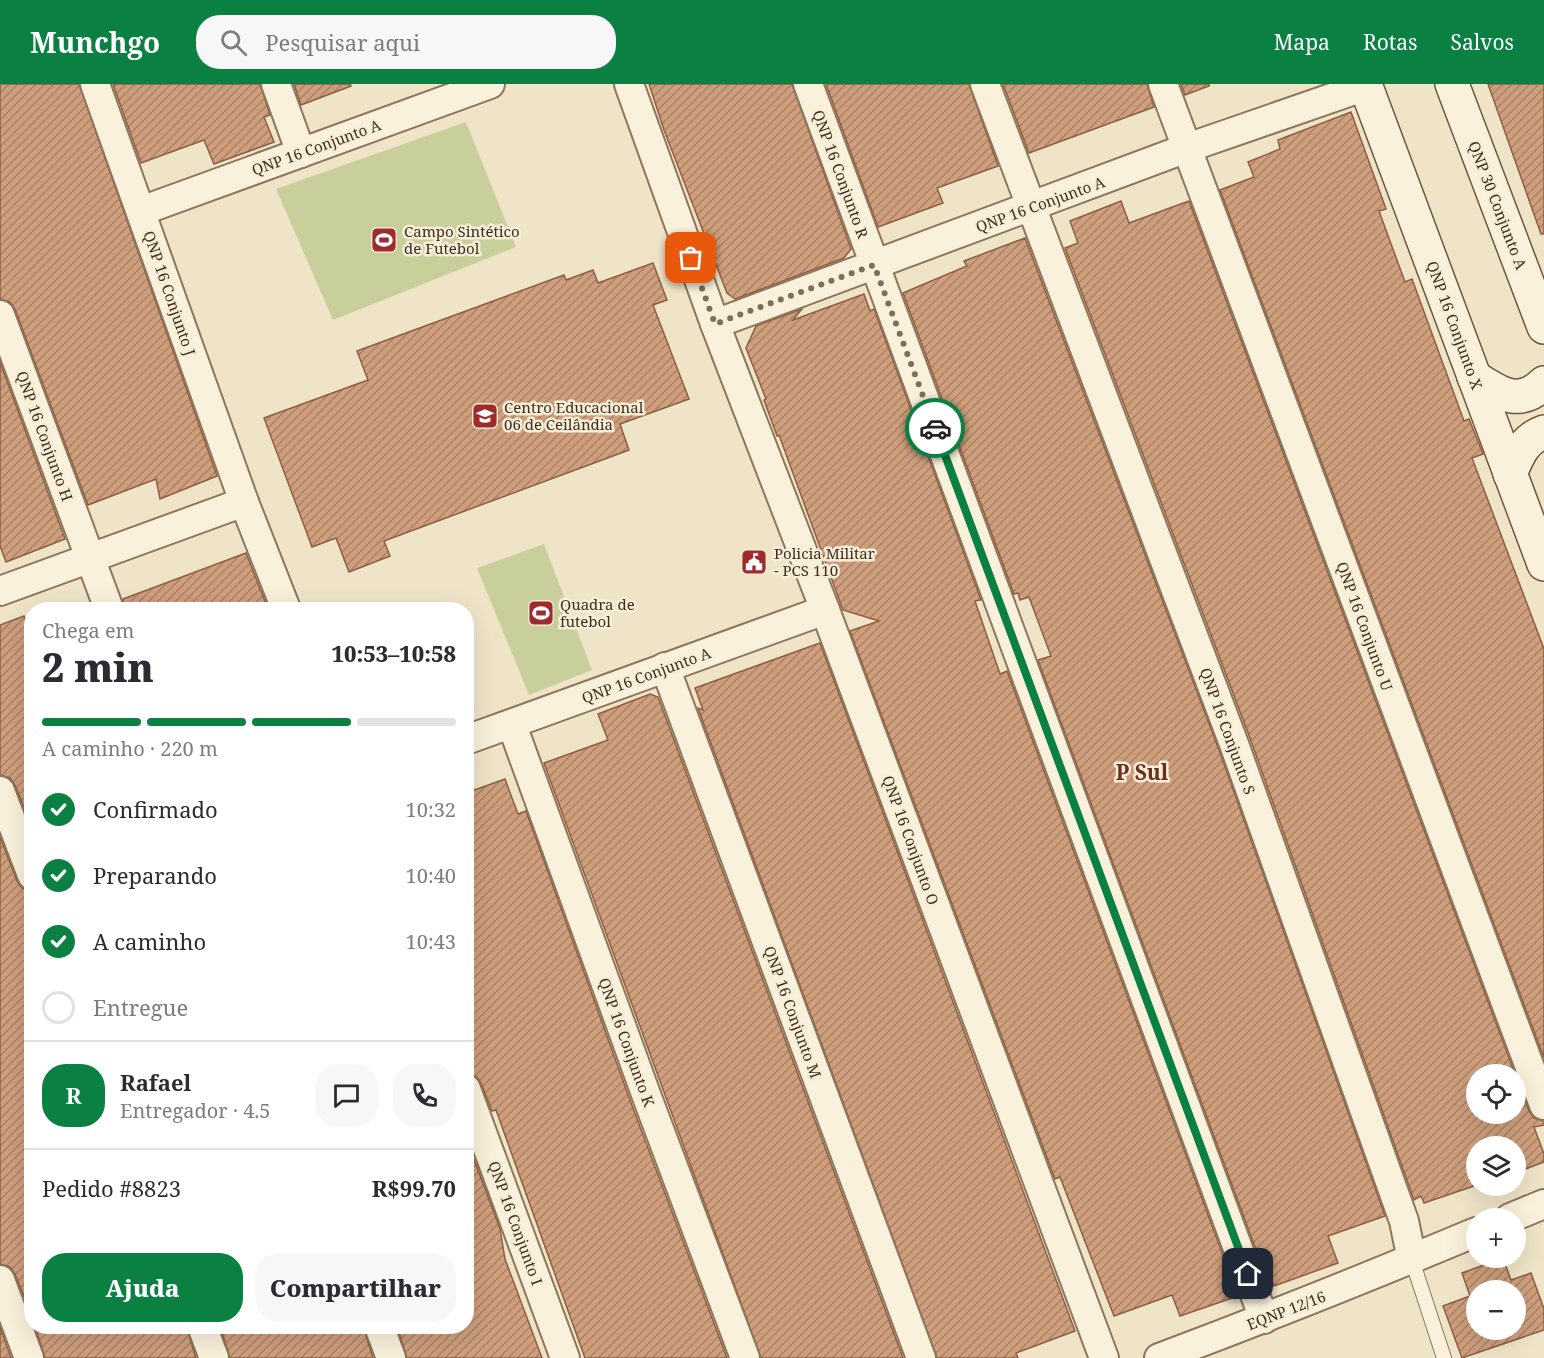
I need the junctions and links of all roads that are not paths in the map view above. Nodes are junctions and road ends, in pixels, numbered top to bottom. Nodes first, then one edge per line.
1 (95, 84) edge
2 (276, 84) edge
3 (490, 84) edge
4 (629, 84) edge
5 (808, 84) edge
6 (985, 84) edge
7 (1163, 84) edge
8 (1452, 84) edge
9 (1365, 85) edge
10 (454, 90) edge
11 (1187, 148) junction
12 (301, 153) junction
13 (1032, 207) junction
14 (141, 211) junction
15 (874, 265) junction
16 (0, 315) edge
17 (715, 324) junction
18 (1544, 327) edge
19 (1474, 377) junction
20 (1544, 383) edge
21 (1544, 432) edge
22 (1510, 474) junction
23 (244, 502) junction
24 (89, 558) junction
25 (1544, 564) edge
26 (0, 591) edge
27 (106, 602) edge
28 (283, 602) edge
29 (825, 610) junction
30 (665, 667) junction
31 (512, 724) junction
32 (474, 737) edge
33 (0, 791) edge
34 (24, 854) edge
35 (1544, 1105) edge
36 (474, 1111) edge
37 (1544, 1204) edge
38 (1526, 1211) edge
39 (1466, 1236) edge
40 (1412, 1260) junction
41 (0, 1280) edge
42 (1264, 1318) junction
43 (205, 1334) edge
44 (382, 1334) edge
45 (29, 1358) edge
46 (214, 1358) edge
47 (391, 1358) edge
48 (565, 1358) edge
49 (746, 1358) edge
50 (921, 1358) edge
51 (1104, 1358) edge
52 (1159, 1358) edge
53 (1444, 1358) edge

1 - 14 street, QNP 16 Conjunto J
2 - 12 street
3 - 10 street, QNP 16 Conjunto A
4 - 17 street, QNP 16 Conjunto O
5 - 15 street, QNP 16 Conjunto R
6 - 13 street, QNP 16 Conjunto S
7 - 11 street, QNP 16 Conjunto U
8 - 18 street, QNP 30 Conjunto A
9 - 11 street, QNP 16 Conjunto A
9 - 19 street, QNP 16 Conjunto X
10 - 12 street, QNP 16 Conjunto A
11 - 13 street, QNP 16 Conjunto A
11 - 35 street, QNP 16 Conjunto U
12 - 14 street, QNP 16 Conjunto A
13 - 15 street, QNP 16 Conjunto A
13 - 40 street, QNP 16 Conjunto S
14 - 23 street, QNP 16 Conjunto J
15 - 17 street, QNP 16 Conjunto A
15 - 42 street, QNP 16 Conjunto R
16 - 24 street, QNP 16 Conjunto H
17 - 29 street, QNP 16 Conjunto O
19 - 20 street
19 - 22 street, QNP 16 Conjunto X
21 - 22 street
22 - 25 street, QNP 16 Conjunto X
23 - 24 street
23 - 28 street
24 - 26 street
24 - 27 street, QNP 16 Conjunto H
29 - 30 street, QNP 16 Conjunto A
29 - 51 street, QNP 16 Conjunto O
30 - 31 street, QNP 16 Conjunto A
30 - 50 street, QNP 16 Conjunto M
31 - 32 street, QNP 16 Conjunto A
31 - 49 street, QNP 16 Conjunto K
33 - 34 street
36 - 48 street, QNP 16 Conjunto I
37 - 38 street
39 - 40 street, EQNP 12/16
40 - 42 street, EQNP 12/16
40 - 53 lane
41 - 45 street
42 - 52 street, EQNP 12/16
43 - 46 street
44 - 47 street

